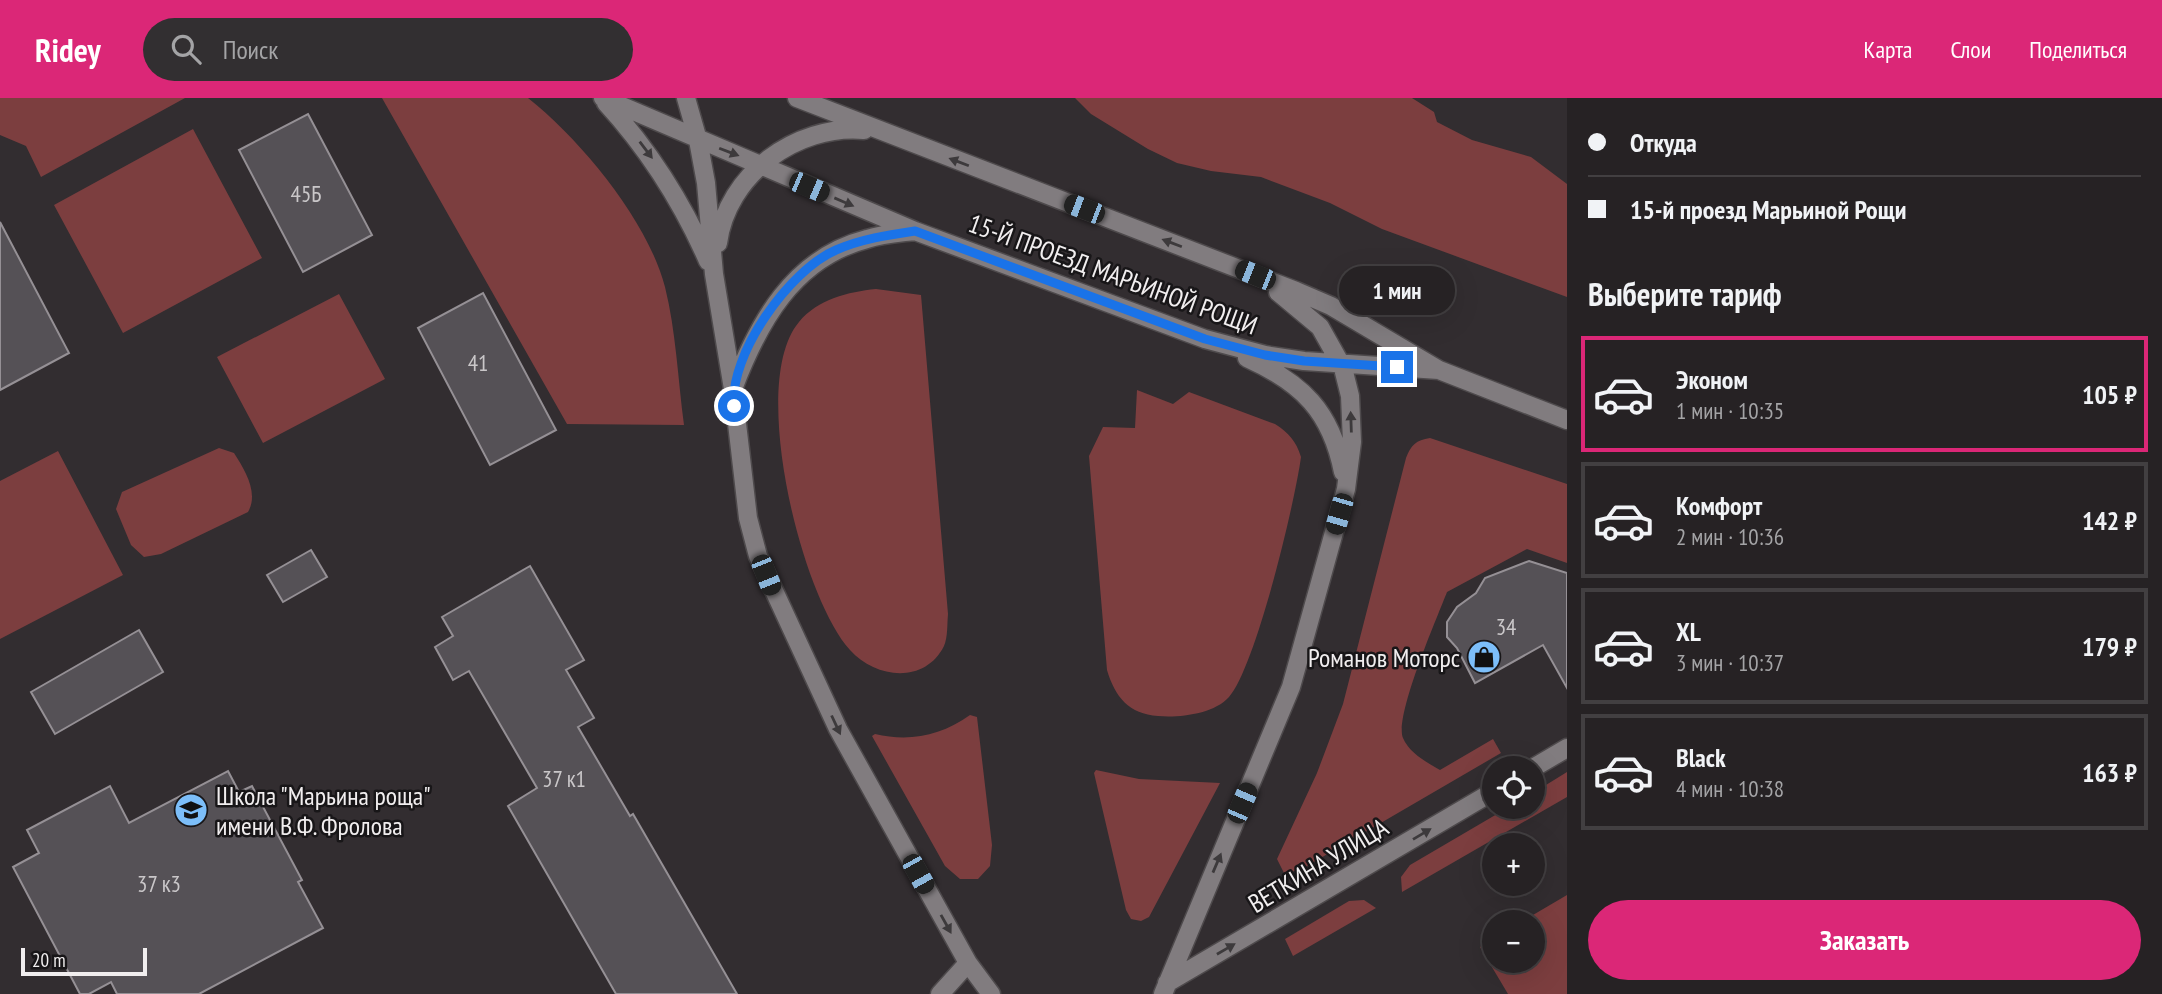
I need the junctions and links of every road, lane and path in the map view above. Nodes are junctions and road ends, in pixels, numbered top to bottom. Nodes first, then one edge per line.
1 (602, 98) edge
2 (686, 98) edge
3 (797, 98) edge
4 (875, 131) junction
5 (698, 141) junction
6 (759, 164) junction
7 (915, 231) junction
8 (1235, 267) junction
9 (714, 274) junction
10 (1205, 339) junction
11 (1341, 364) junction
12 (1439, 370) junction
13 (733, 388) junction
14 (1567, 420) edge
15 (1346, 489) junction
16 (1567, 748) edge
17 (1545, 761) edge
18 (1482, 798) edge
19 (968, 963) junction
20 (1165, 988) edge
21 (940, 994) edge
22 (991, 994) edge

1 - 5 main road, 15-Й ПРОЕЗД МАРЬИНОЙ РОЩИ
1 -> 9 main road
2 - 5 main road
3 - 4 main road, 15-Й ПРОЕЗД МАРЬИНОЙ РОЩИ
4 - 6 main road
8 -> 4 main road, 15-Й ПРОЕЗД МАРЬИНОЙ РОЩИ
5 -> 6 main road, 15-Й ПРОЕЗД МАРЬИНОЙ РОЩИ
5 - 9 main road
6 -> 7 main road, 15-Й ПРОЕЗД МАРЬИНОЙ РОЩИ
6 - 9 main road
7 - 10 main road, 15-Й ПРОЕЗД МАРЬИНОЙ РОЩИ
7 - 13 main road
8 - 11 main road
8 - 12 main road, 15-Й ПРОЕЗД МАРЬИНОЙ РОЩИ
9 - 13 main road
10 - 11 main road, 15-Й ПРОЕЗД МАРЬИНОЙ РОЩИ
10 - 15 main road
11 - 12 main road, 15-Й ПРОЕЗД МАРЬИНОЙ РОЩИ
15 -> 11 main road
12 - 14 main road
13 -> 19 main road
20 -> 15 main road
16 - 17 main road
20 -> 18 main road, ВЕТКИНА УЛИЦА
19 - 21 main road
19 - 22 main road

